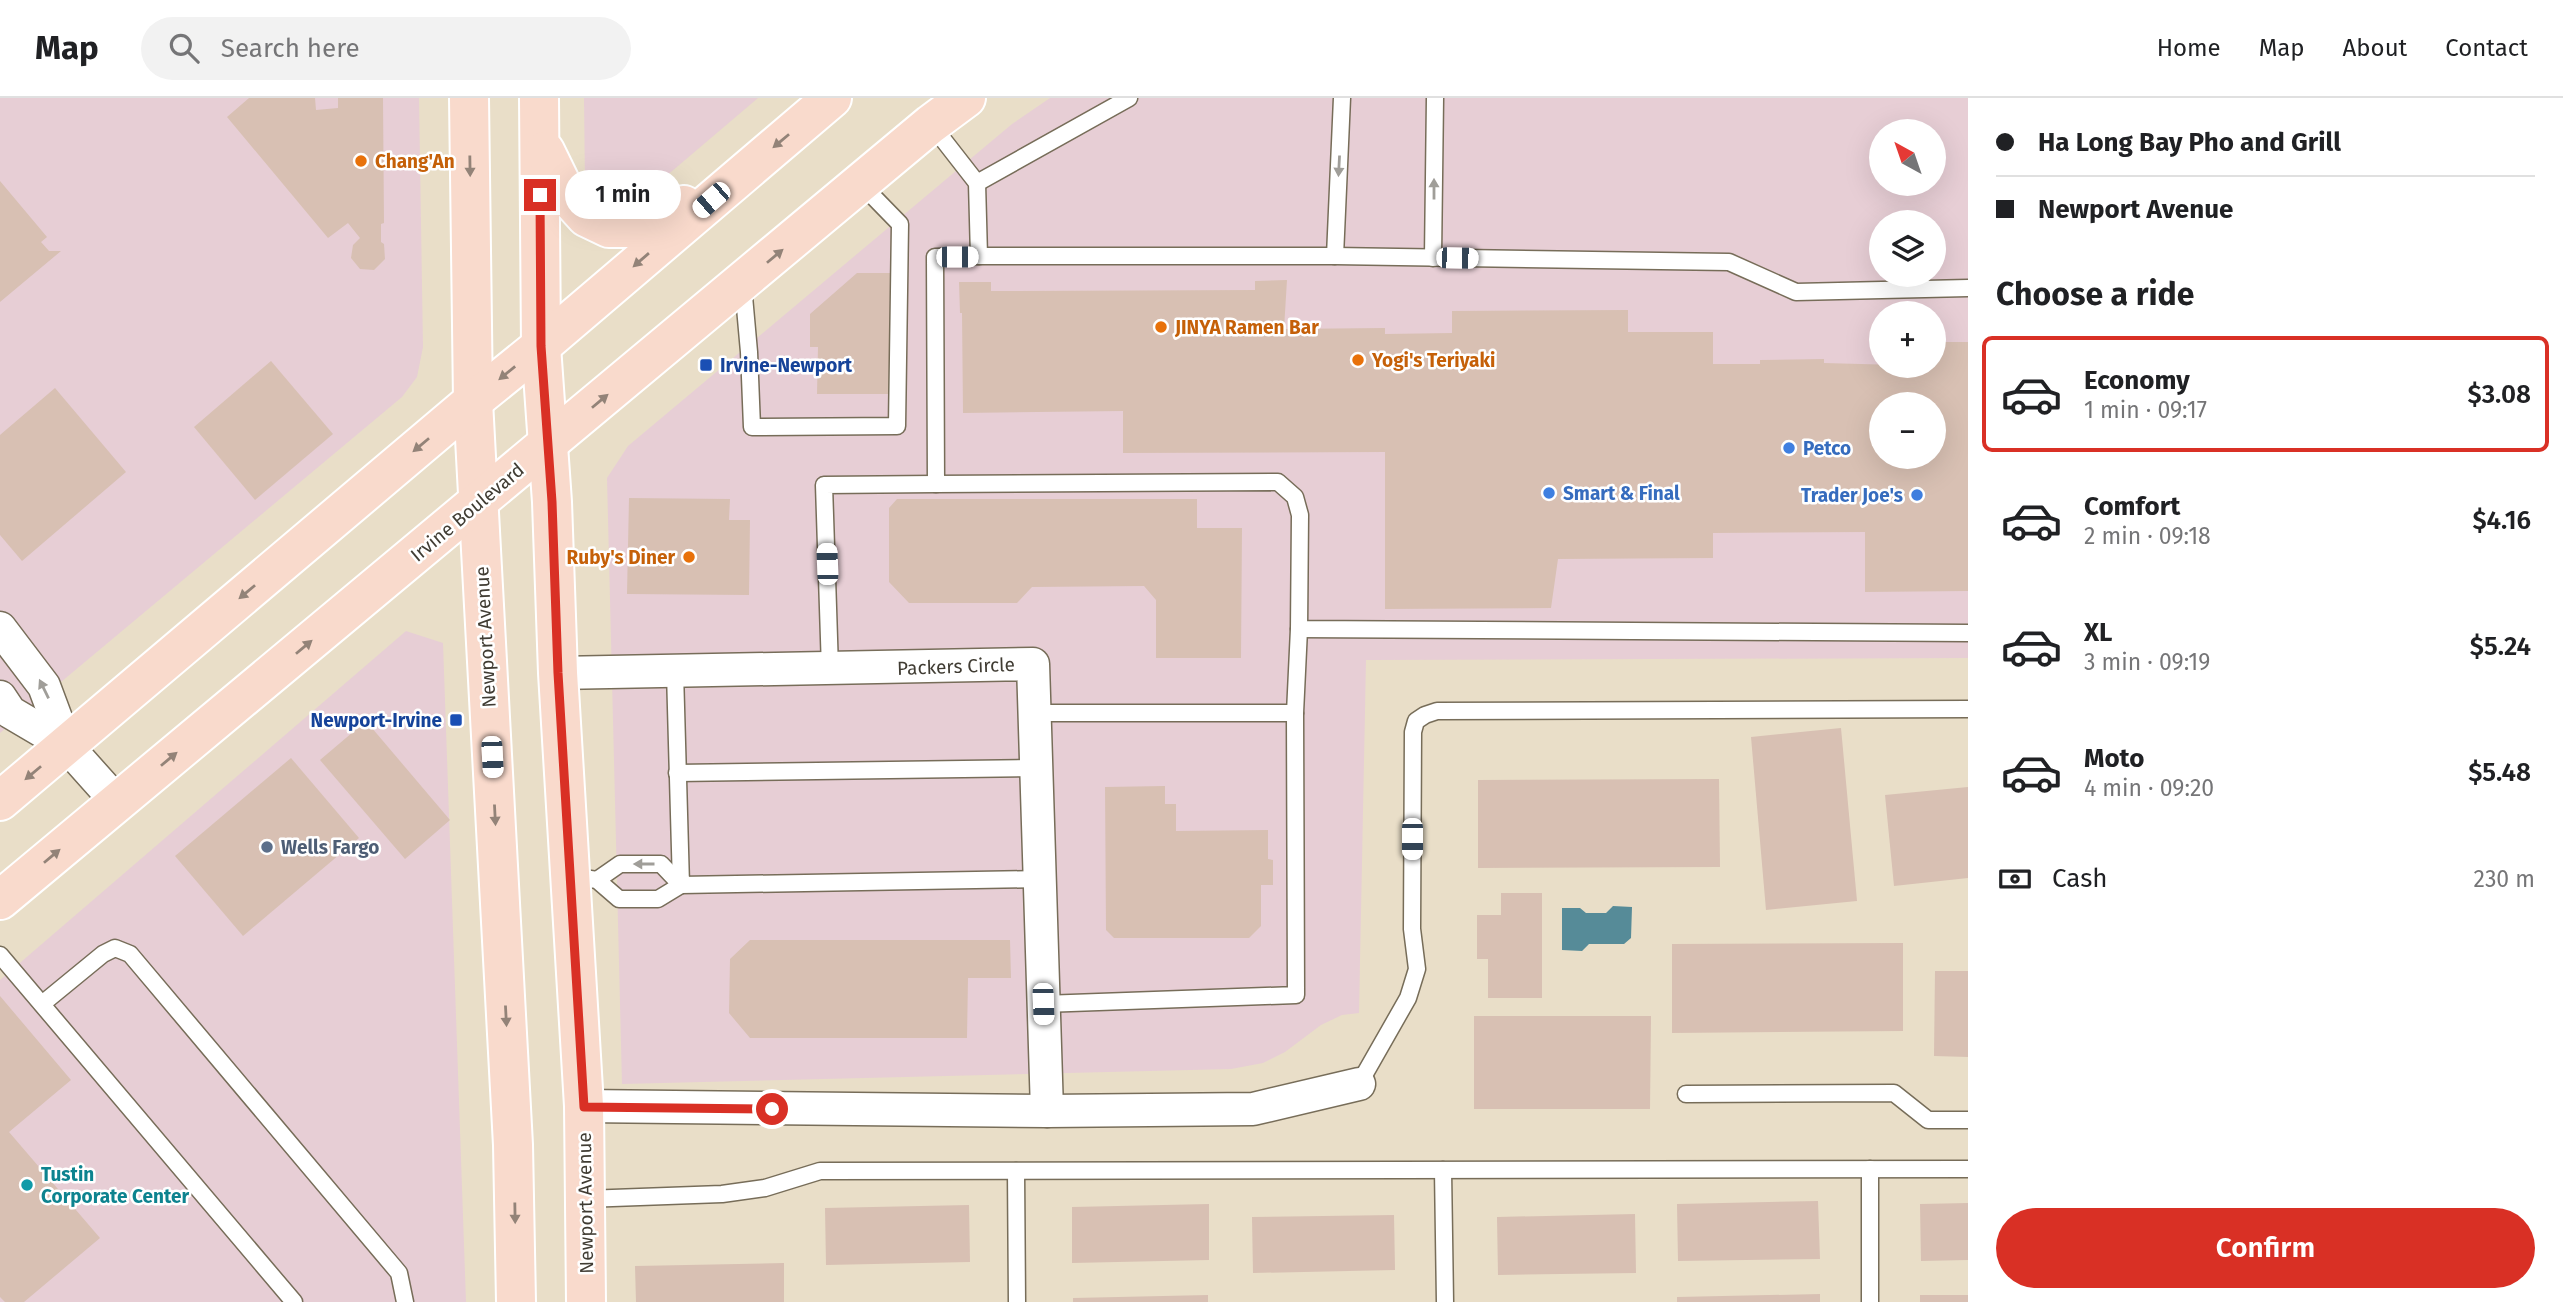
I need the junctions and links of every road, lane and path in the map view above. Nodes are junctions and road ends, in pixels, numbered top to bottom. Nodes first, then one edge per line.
1 (469, 98) edge
2 (539, 98) edge
3 (832, 98) edge
4 (966, 98) edge
5 (1129, 98) edge
6 (1342, 98) edge
7 (1435, 98) edge
8 (931, 124) junction
9 (540, 141) junction
10 (730, 183) junction
11 (978, 183) junction
12 (861, 184) junction
13 (1335, 256) junction
14 (979, 257) junction
15 (1433, 258) junction
16 (743, 283) junction
17 (1968, 288) edge
18 (541, 346) junction
19 (473, 401) junction
20 (548, 445) junction
21 (936, 484) junction
22 (478, 503) junction
23 (0, 628) edge
24 (1299, 629) junction
25 (1968, 633) edge
26 (830, 669) junction
27 (558, 673) junction
28 (676, 673) junction
29 (0, 697) edge
30 (1968, 709) edge
31 (1035, 713) junction
32 (1294, 713) junction
33 (65, 746) junction
34 (1035, 768) junction
35 (677, 773) junction
36 (0, 801) edge
37 (117, 802) junction
38 (583, 878) junction
39 (1040, 879) junction
40 (681, 885) junction
41 (0, 900) edge
42 (0, 955) edge
43 (42, 1004) junction
44 (1043, 1004) junction
45 (1359, 1084) joint
46 (1686, 1094) dead end
47 (584, 1107) junction
48 (1046, 1111) junction
49 (1968, 1120) edge
50 (1870, 1169) junction
51 (1968, 1169) edge
52 (1443, 1170) junction
53 (1016, 1171) junction
54 (585, 1199) junction
55 (294, 1302) edge
56 (405, 1302) edge
57 (516, 1302) edge
58 (586, 1302) edge
59 (1017, 1302) edge
60 (1445, 1302) edge
61 (1870, 1302) edge

1 -> 19 main road, Newport Avenue
2 - 9 main road, Newport Avenue
3 -> 10 main road
4 - 8 main road, Irvine Boulevard
5 - 11 lane
6 -> 13 lane
15 -> 7 lane
8 - 11 lane
8 - 12 main road, Irvine Boulevard
9 - 10 main road
9 - 18 main road, Newport Avenue
10 -> 18 main road
11 - 14 lane
16 -> 12 main road, Irvine Boulevard
12 - 16 lane
13 - 14 lane
13 - 15 lane
14 - 21 lane
15 - 17 lane
20 -> 16 main road, Irvine Boulevard
18 -> 19 main road
18 - 20 main road, Newport Avenue
19 - 22 main road, Newport Avenue
19 -> 33 main road
20 - 22 main road, Irvine Boulevard
20 - 27 main road, Newport Avenue
21 - 24 lane
21 - 26 lane
37 -> 22 main road, Irvine Boulevard
22 -> 57 main road, Newport Avenue
33 -> 23 street
24 - 25 lane
24 - 32 lane
26 - 28 street, Packers Circle
26 - 31 street, Packers Circle
27 - 28 street, Packers Circle
27 - 38 main road, Newport Avenue
28 - 35 lane
29 - 33 street
30 - 45 lane
31 - 32 lane
31 - 34 street, Packers Circle
32 - 44 lane
33 -> 36 main road
33 - 37 street
34 - 35 lane
34 - 39 street, Packers Circle
35 - 40 lane
41 -> 37 main road, Irvine Boulevard
38 - 40 lane
40 -> 38 lane
38 - 47 main road, Newport Avenue
39 - 40 lane
39 - 44 street, Packers Circle
42 - 43 lane
43 - 55 lane
43 - 56 lane
44 - 48 street, Packers Circle
45 - 48 street
46 - 49 lane
47 - 48 street
47 - 54 main road, Newport Avenue
50 - 51 lane
50 - 52 lane
50 - 61 lane
52 - 53 lane
52 - 60 lane
53 - 54 lane
53 - 59 lane
54 - 58 main road, Newport Avenue

